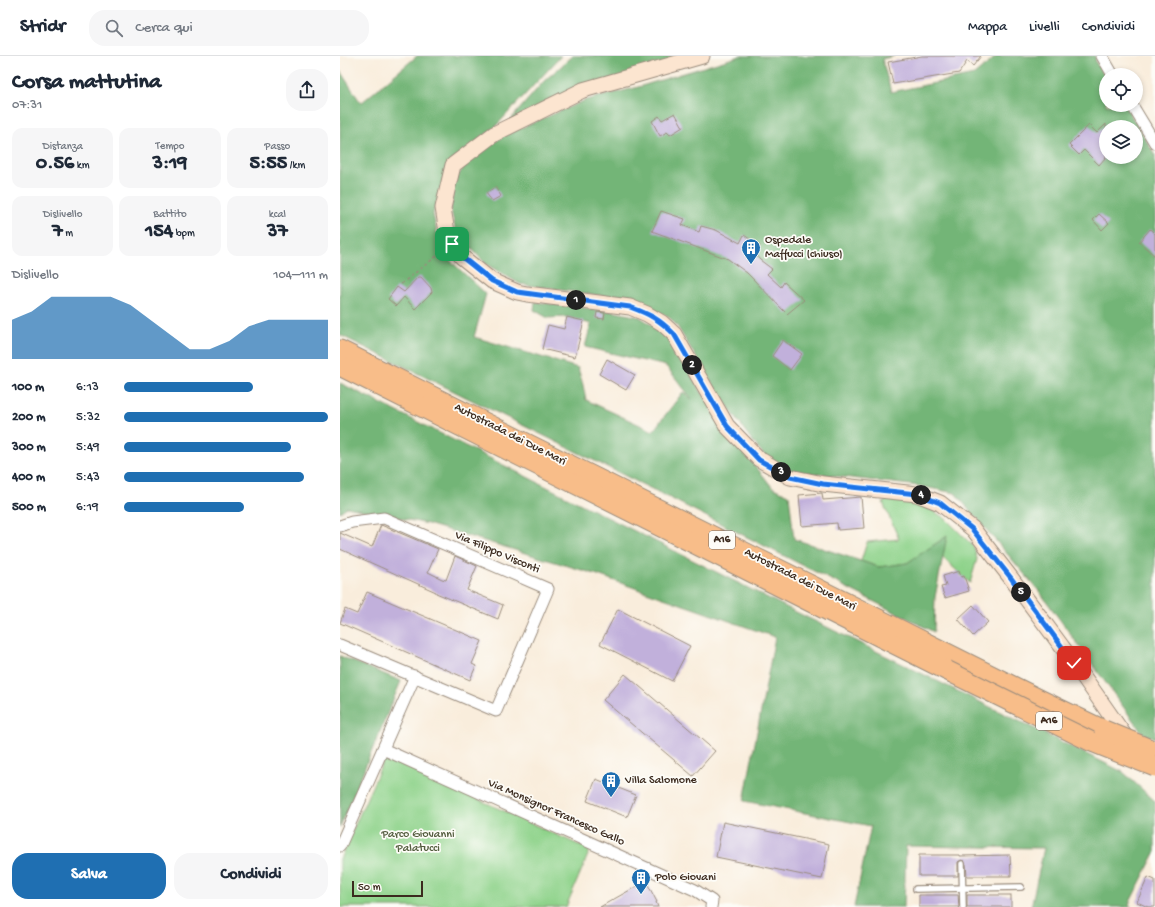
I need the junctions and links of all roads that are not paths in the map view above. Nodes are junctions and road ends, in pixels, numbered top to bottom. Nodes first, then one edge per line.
1 (702, 56) edge
2 (1102, 56) edge
3 (1109, 68) edge
4 (1136, 112) edge
5 (1155, 143) edge
6 (340, 350) edge
7 (340, 366) edge
8 (340, 526) edge
9 (340, 645) edge
10 (415, 676) junction
11 (383, 749) junction
12 (1152, 750) edge
13 (1155, 767) edge
14 (1155, 779) edge
15 (340, 846) edge
16 (962, 864) dead end
17 (1021, 887) dead end
18 (963, 888) junction
19 (916, 889) dead end
20 (711, 907) edge
21 (964, 907) edge

1 - 14 main road
2 - 3 street
4 - 5 street
6 - 12 highway, Autostrada dei Due Mari / A16, bridge
7 - 13 highway, Autostrada dei Due Mari / A16, bridge
8 - 10 street, Via Filippo Visconti
9 - 10 street, Via Filippo Visconti
10 - 11 street
11 - 15 street
11 - 20 street, Via Monsignor Francesco Gallo
16 - 18 lane
17 - 18 lane
18 - 19 lane
18 - 21 lane

